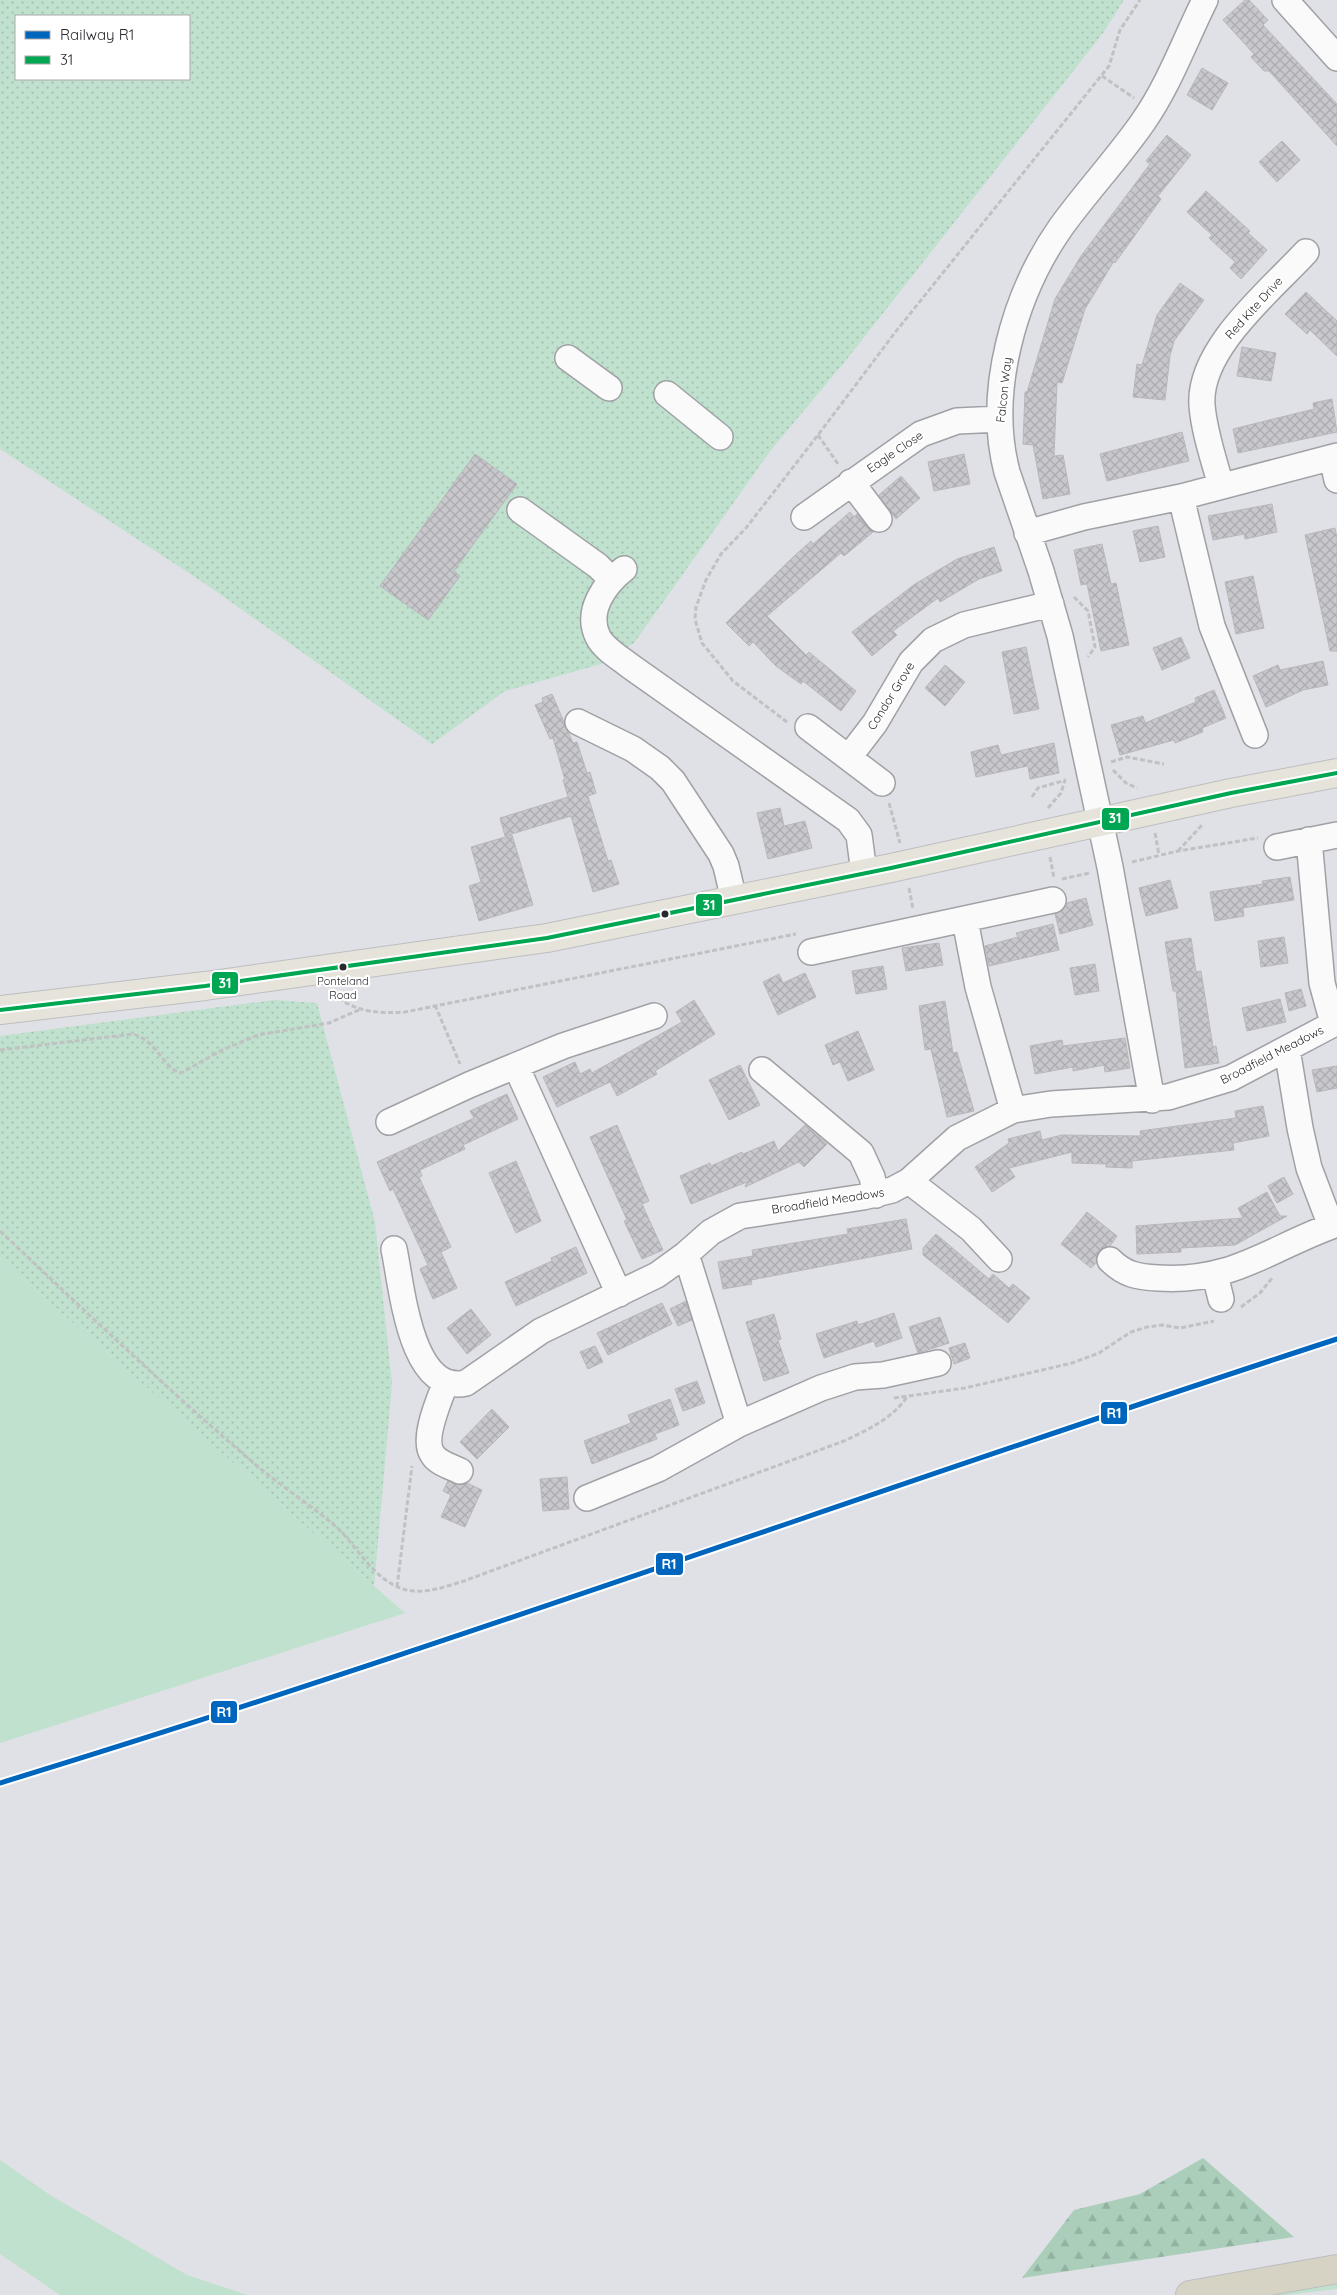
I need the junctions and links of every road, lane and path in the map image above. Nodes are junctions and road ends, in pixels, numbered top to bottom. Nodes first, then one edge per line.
1 (1140, 0) edge
2 (1205, 0) edge
3 (1285, 0) edge
4 (1337, 58) edge
5 (1306, 252) dead end
6 (568, 358) dead end
7 (610, 388) dead end
8 (667, 394) dead end
9 (1000, 419) junction
10 (818, 436) junction
11 (720, 437) dead end
12 (1335, 464) edge
13 (851, 482) junction
14 (1221, 486) junction
15 (1181, 496) junction
16 (520, 510) dead end
17 (804, 517) dead end
18 (879, 519) dead end
19 (1027, 532) junction
20 (1072, 592) dead end
21 (1051, 604) junction
22 (1087, 659) dead end
23 (578, 722) dead end
24 (808, 727) joint
25 (1255, 735) dead end
26 (1108, 753) dead end
27 (849, 757) junction
28 (1110, 762) junction
29 (1164, 764) dead end
30 (1112, 767) dead end
31 (1337, 773) edge
32 (1065, 780) dead end
33 (882, 783) joint
34 (1032, 797) dead end
35 (1100, 822) junction
36 (1337, 835) edge
37 (1309, 840) junction
38 (1277, 847) joint
39 (902, 851) dead end
40 (1126, 863) dead end
41 (1094, 872) dead end
42 (864, 873) junction
43 (1054, 890) joint
44 (734, 900) junction
45 (965, 920) junction
46 (805, 943) joint
47 (310, 971) junction
48 (435, 1005) junction
49 (360, 1009) junction
50 (0, 1010) edge
51 (654, 1016) dead end
52 (1335, 1023) edge
53 (1287, 1049) junction
54 (0, 1050) edge
55 (516, 1066) junction
56 (762, 1070) dead end
57 (465, 1077) junction
58 (1152, 1100) junction
59 (1013, 1110) junction
60 (389, 1122) dead end
61 (909, 1181) junction
62 (876, 1195) junction
63 (1334, 1225) edge
64 (0, 1231) edge
65 (394, 1249) dead end
66 (686, 1254) junction
67 (1270, 1254) junction
68 (999, 1259) dead end
69 (1110, 1260) dead end
70 (1215, 1275) junction
71 (619, 1294) junction
72 (1226, 1309) junction
73 (938, 1363) dead end
74 (446, 1382) junction
75 (907, 1397) junction
76 (891, 1398) dead end
77 (739, 1424) junction
78 (413, 1462) dead end
79 (460, 1471) dead end
80 (587, 1498) dead end
81 (397, 1587) junction
82 (1337, 2269) edge
83 (1190, 2295) edge

1 - 10 path
2 - 9 street, Falcon Way
3 - 4 street
5 - 14 street, Red Kite Drive
6 - 7 street
8 - 11 street
9 - 13 street, Eagle Close
9 - 19 street, Falcon Way
10 - 13 path
10 - 24 path
12 - 14 street
13 - 17 street, Eagle Close
13 - 18 street
14 - 15 street
15 - 19 street
15 - 25 street
16 - 42 street
19 - 21 street, Falcon Way
20 - 22 path
21 - 27 street, Condor Grove
21 - 35 street, Falcon Way
23 - 44 street
24 - 27 street
26 - 28 path
27 - 33 street
28 - 29 path
28 - 30 path
31 - 35 main road
32 - 34 path
33 - 39 path
35 - 42 main road
35 - 58 street, Falcon Way
36 - 37 street
37 - 38 street
37 - 52 street
38 - 40 path
41 - 43 path
42 - 44 main road
43 - 45 street
44 - 47 main road
45 - 46 street
45 - 59 street
46 - 48 path
47 - 49 path
47 - 50 main road
48 - 49 path
48 - 57 path
49 - 54 path
51 - 55 street
52 - 53 street, Broadfield Meadows
53 - 58 street, Broadfield Meadows
53 - 63 street
55 - 57 street
55 - 71 street
56 - 62 street
57 - 60 street
58 - 59 street, Broadfield Meadows
59 - 61 street, Broadfield Meadows
61 - 62 street, Broadfield Meadows
61 - 68 street
62 - 66 street, Broadfield Meadows
63 - 67 street
64 - 81 path
65 - 74 street
66 - 71 street, Broadfield Meadows
66 - 77 street
67 - 70 street
67 - 72 path
69 - 70 street
70 - 72 street
71 - 74 street, Broadfield Meadows
72 - 75 path
73 - 77 street
74 - 79 street
75 - 76 path
75 - 81 path
77 - 80 street
78 - 81 path
82 - 83 highway

